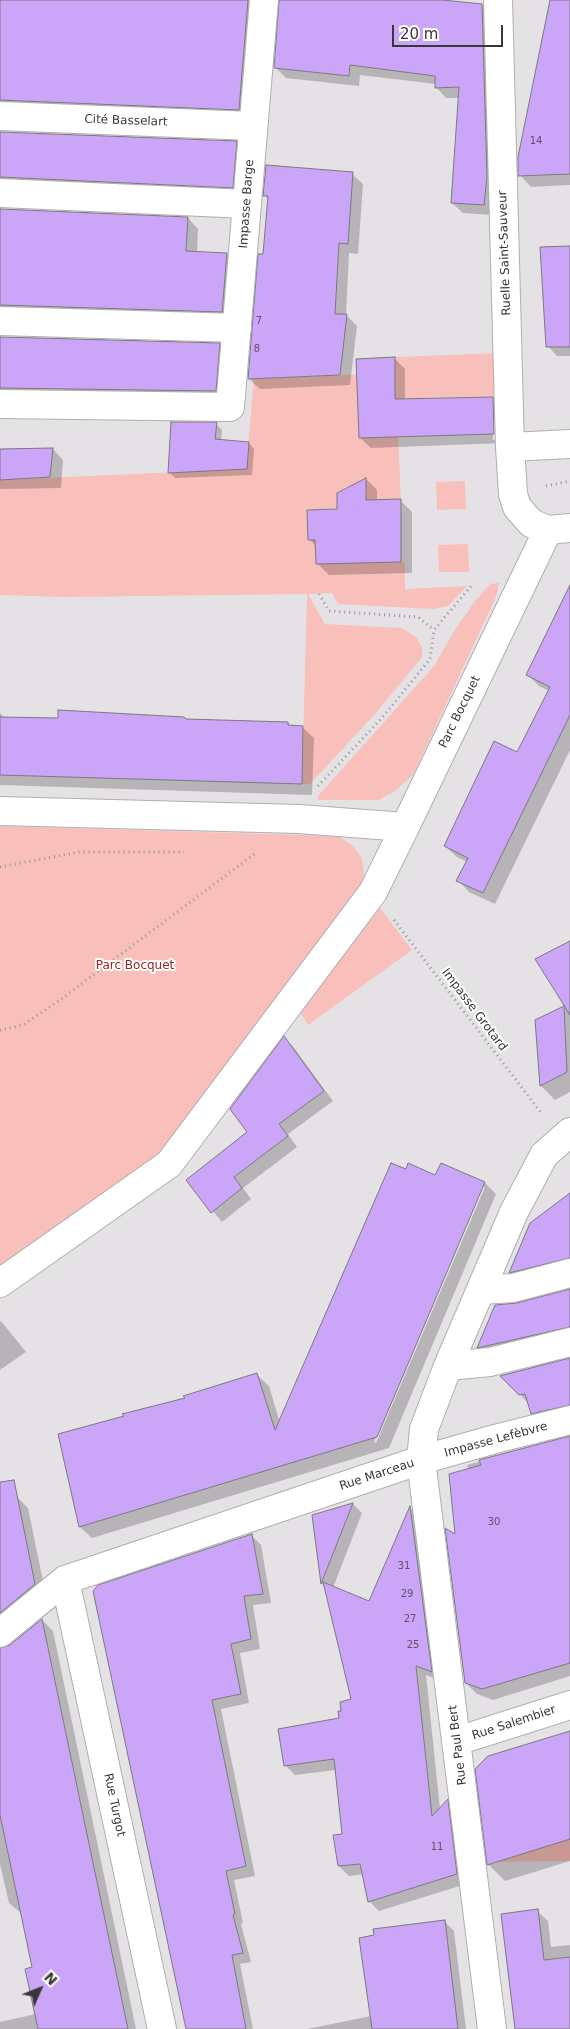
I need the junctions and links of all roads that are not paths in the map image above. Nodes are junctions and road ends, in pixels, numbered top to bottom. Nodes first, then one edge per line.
1 (264, 0) edge
2 (498, 0) edge
3 (0, 116) edge
4 (253, 126) junction
5 (0, 194) edge
6 (247, 204) junction
7 (0, 321) edge
8 (237, 328) junction
9 (0, 404) edge
10 (570, 444) edge
11 (510, 447) junction
12 (559, 529) edge
13 (0, 811) edge
14 (405, 827) junction
15 (566, 1136) edge
16 (570, 1274) edge
17 (0, 1283) edge
18 (481, 1290) junction
19 (570, 1342) edge
20 (448, 1366) junction
21 (570, 1420) edge
22 (422, 1460) junction
23 (65, 1580) junction
24 (0, 1633) edge
25 (570, 1705) edge
26 (458, 1741) junction
27 (162, 2029) edge
28 (492, 2029) edge

1 - 4 street, Impasse Barge
2 - 11 street, Ruelle Saint-Sauveur
3 - 4 street, Cité Basselart
4 - 6 street, Impasse Barge
5 - 6 street
6 - 8 street, Impasse Barge
7 - 8 street
8 - 9 street, Impasse Barge
10 - 11 street
11 - 12 street, Parc Bocquet
12 - 14 street, Parc Bocquet
13 - 14 street
14 - 17 street, Parc Bocquet
15 - 18 street, Rue Marceau
16 - 18 street
18 - 20 street, Rue Marceau
19 - 20 street
20 - 22 street, Rue Marceau
21 - 22 street, Impasse Lefèbvre
22 - 23 street, Rue Marceau
22 - 26 street, Rue Paul Bert
23 - 24 street, Rue Marceau
23 - 27 street, Rue Turgot
25 - 26 street, Rue Salembier
26 - 28 street, Rue Paul Bert

